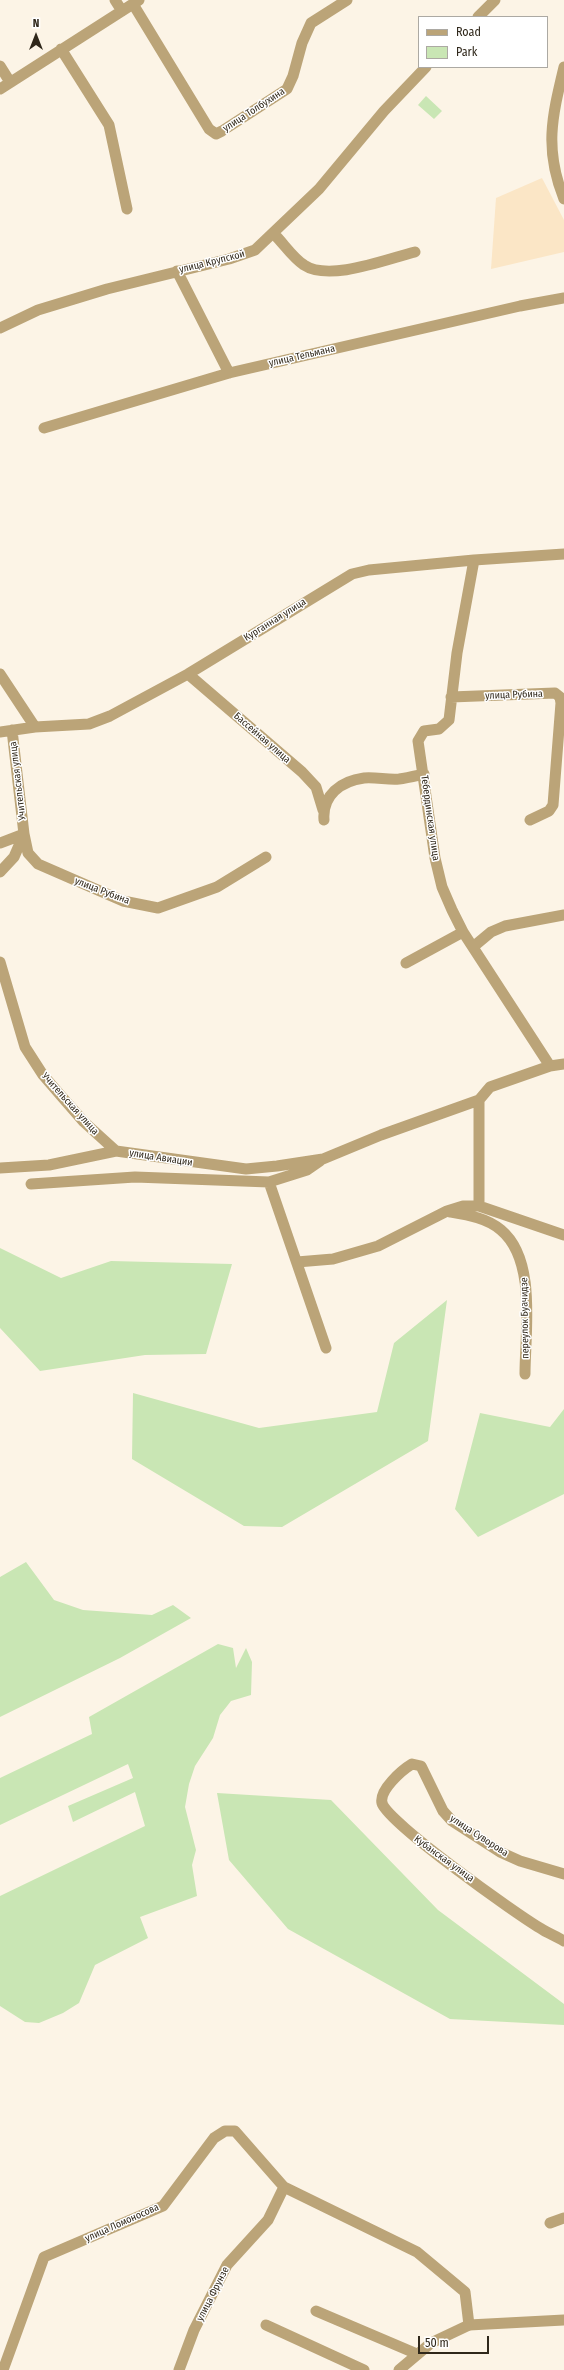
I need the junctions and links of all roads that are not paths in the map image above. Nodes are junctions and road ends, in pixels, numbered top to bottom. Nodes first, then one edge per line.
1 (115, 0) edge
2 (346, 0) edge
3 (495, 0) edge
4 (136, 2) edge
5 (122, 11) junction
6 (479, 16) edge
7 (61, 49) junction
8 (0, 66) edge
9 (564, 67) edge
10 (425, 68) edge
11 (10, 82) junction
12 (0, 89) edge
13 (564, 199) edge
14 (127, 209) dead end
15 (274, 234) junction
16 (415, 252) dead end
17 (177, 271) junction
18 (564, 298) edge
19 (0, 328) edge
20 (228, 373) junction
21 (44, 428) dead end
22 (564, 554) edge
23 (474, 560) junction
24 (0, 674) edge
25 (188, 674) junction
26 (451, 697) junction
27 (35, 727) junction
28 (12, 730) junction
29 (0, 732) edge
30 (424, 774) junction
31 (530, 820) dead end
32 (24, 834) junction
33 (0, 843) edge
34 (266, 858) dead end
35 (0, 872) edge
36 (564, 915) edge
37 (463, 932) junction
38 (473, 947) junction
39 (0, 962) edge
40 (406, 963) dead end
41 (564, 1064) edge
42 (550, 1066) junction
43 (479, 1100) junction
44 (116, 1151) junction
45 (323, 1159) junction
46 (0, 1168) edge
47 (269, 1182) junction
48 (31, 1184) dead end
49 (479, 1206) junction
50 (447, 1211) junction
51 (564, 1235) edge
52 (297, 1262) junction
53 (326, 1348) dead end
54 (525, 1374) dead end
55 (421, 1766) joint
56 (564, 1874) edge
57 (564, 1941) edge
58 (284, 2186) junction
59 (564, 2218) edge
60 (550, 2223) dead end
61 (316, 2311) dead end
62 (564, 2320) edge
63 (266, 2324) dead end
64 (469, 2325) junction
65 (417, 2354) junction
66 (3, 2370) edge
67 (179, 2370) edge
68 (364, 2370) edge
69 (399, 2370) edge

1 - 5 street
2 - 4 street, улица Толбухина
3 - 6 street
4 - 5 street
5 - 7 street
7 - 11 street
7 - 14 street
8 - 11 street
9 - 13 street
10 - 15 street, улица Крупской
11 - 12 street
15 - 16 street
15 - 17 street, улица Крупской
17 - 19 street, улица Крупской
17 - 20 street
18 - 20 street, улица Тельмана
20 - 21 street, улица Тельмана
22 - 23 street, Курганная улица
23 - 25 street, Курганная улица
23 - 26 street, Тебердинская улица
24 - 27 street
25 - 27 street, Курганная улица
25 - 30 street, Бассейная улица
26 - 30 street, Тебердинская улица
26 - 31 street, улица Рубина
27 - 28 street, Курганная улица
28 - 29 street, Курганная улица
28 - 32 street, Учительская улица
30 - 37 street, Тебердинская улица
32 - 33 street
32 - 34 street, улица Рубина
32 - 35 street, Учительская улица
36 - 38 street
37 - 38 street, Тебердинская улица
37 - 40 street
38 - 42 street, Тебердинская улица
39 - 44 street, Учительская улица
41 - 42 street, улица Авиации
42 - 43 street, улица Авиации
43 - 45 street, улица Авиации
43 - 49 street
44 - 45 street, улица Авиации
44 - 46 street, улица Авиации
45 - 47 street, улица Авиации
47 - 48 street, улица Авиации
47 - 52 street
49 - 50 street
49 - 51 street
50 - 52 street
50 - 54 street, переулок Буачидзе
52 - 53 street
55 - 56 street, улица Суворова
55 - 57 street, Кубанская улица
58 - 64 street, улица Ломоносова
58 - 66 street, улица Ломоносова
58 - 67 street, улица Фрунзе
59 - 60 street
61 - 65 street
62 - 64 street
63 - 68 street
64 - 65 street
65 - 69 street

